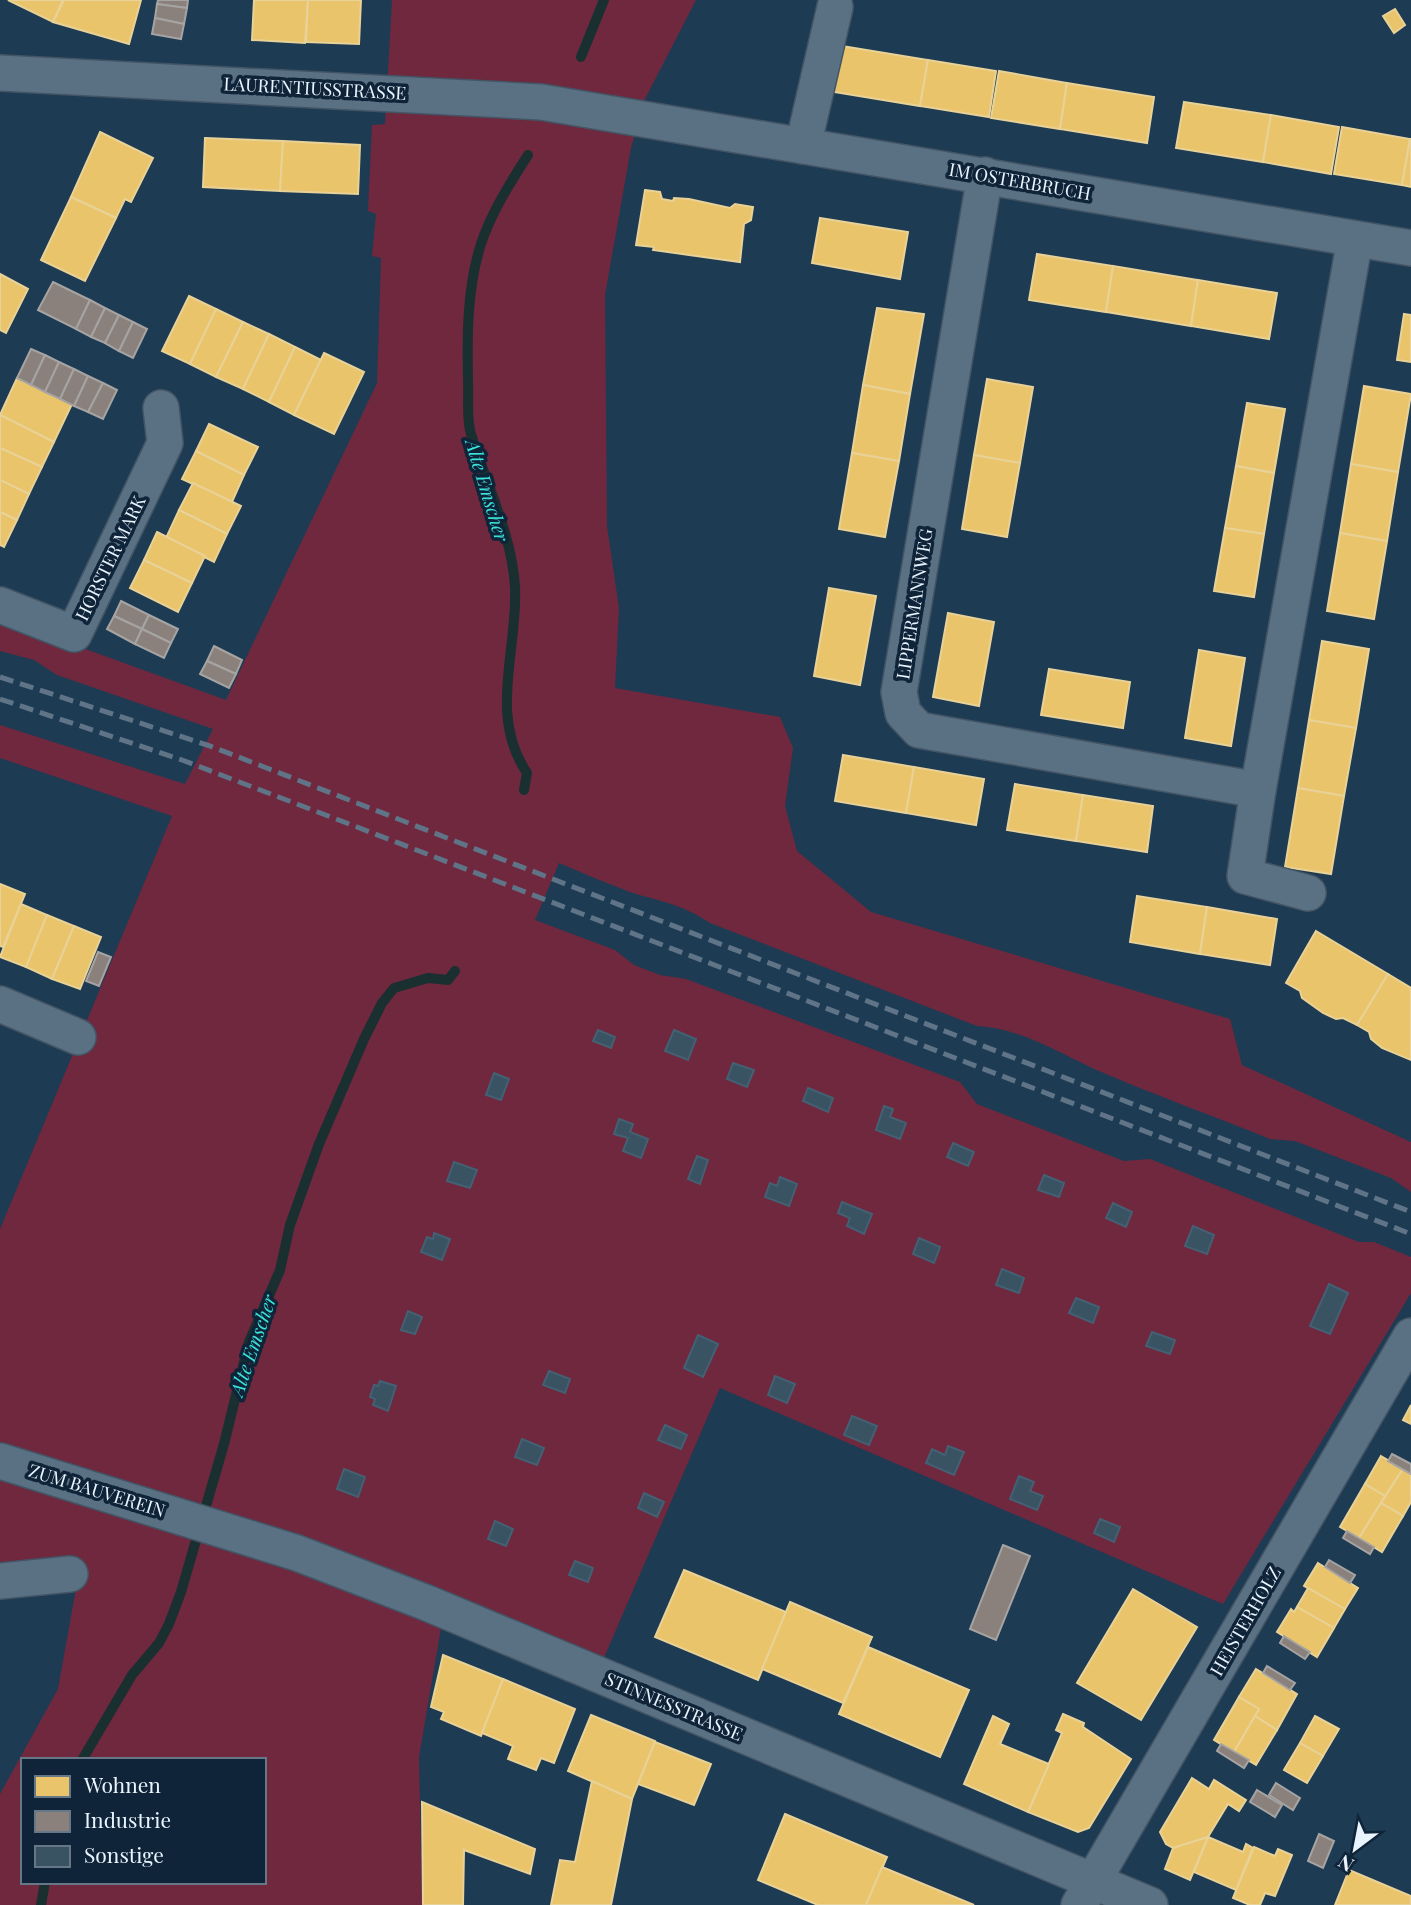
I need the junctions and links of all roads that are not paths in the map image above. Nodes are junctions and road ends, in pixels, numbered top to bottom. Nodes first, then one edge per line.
1 (835, 7) dead end
2 (0, 73) edge
3 (629, 116) joint
4 (803, 146) junction
5 (985, 175) junction
6 (1355, 239) junction
7 (1411, 248) edge
8 (161, 408) dead end
9 (0, 605) edge
10 (1258, 790) junction
11 (1308, 892) dead end
12 (0, 1004) edge
13 (78, 1037) dead end
14 (1411, 1336) edge
15 (0, 1461) edge
16 (183, 1516) joint
17 (70, 1574) dead end
18 (0, 1581) edge
19 (1086, 1893) edge
20 (1150, 1905) edge

1 - 4 street
2 - 3 street, LAURENTIUSSTRASSE
3 - 4 street, IM OSTERBRUCH
4 - 5 street, IM OSTERBRUCH
5 - 6 street, IM OSTERBRUCH
5 - 10 street, LIPPERMANNWEG
6 - 7 street, IM OSTERBRUCH
6 - 10 street
8 - 9 street, HORSTER MARK
10 - 11 street
12 - 13 street
14 - 19 street, HEISTERHOLZ
15 - 16 street, ZUM BAUVEREIN
16 - 19 street, STINNESSTRASSE
17 - 18 street
19 - 20 street, STINNESSTRASSE

